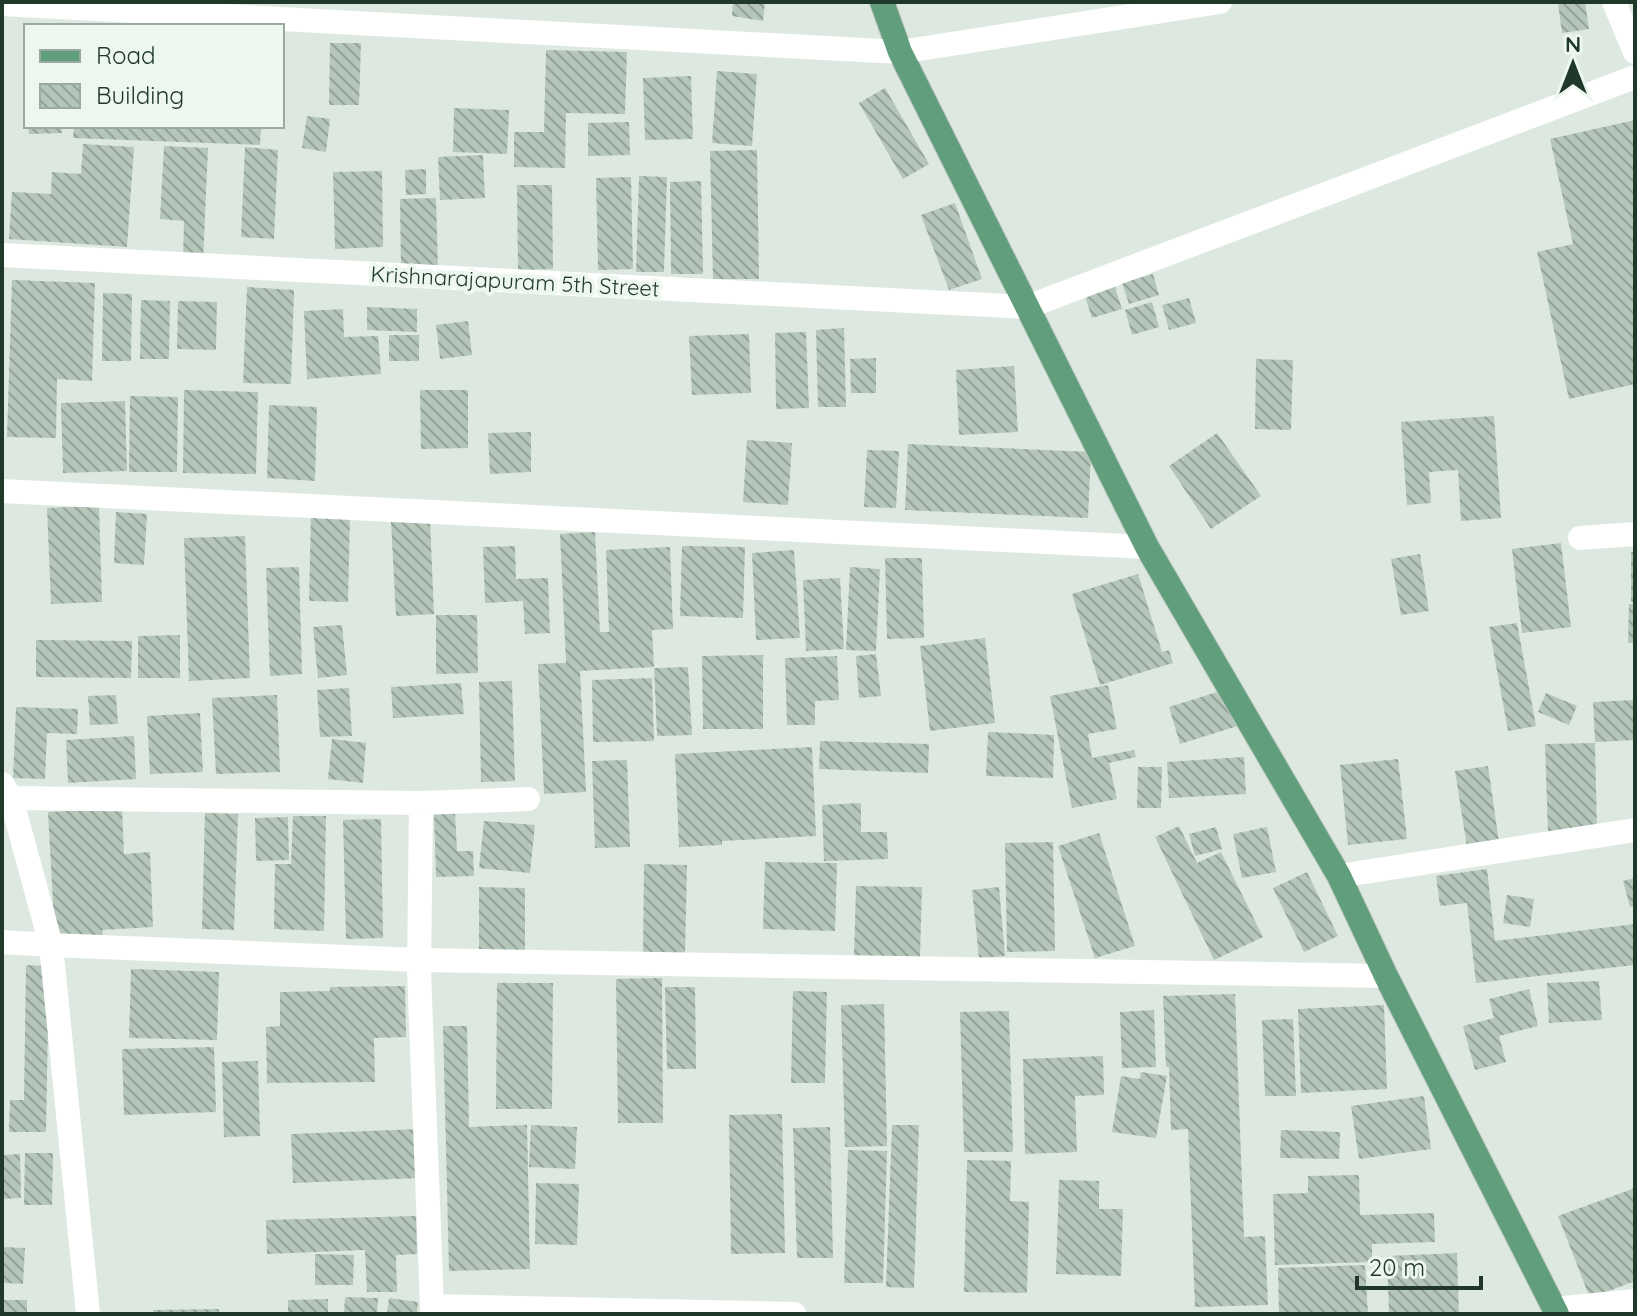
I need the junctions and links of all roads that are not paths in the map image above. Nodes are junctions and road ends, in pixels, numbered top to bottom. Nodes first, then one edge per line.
1 (882, 2) edge
2 (1220, 2) edge
3 (1614, 2) edge
4 (2, 4) edge
5 (900, 52) junction
6 (1635, 52) edge
7 (1635, 77) edge
8 (2, 255) edge
9 (1027, 307) junction
10 (2, 491) edge
11 (1635, 534) edge
12 (1580, 538) dead end
13 (1147, 547) junction
14 (6, 791) edge
15 (528, 799) dead end
16 (421, 803) junction
17 (1635, 830) edge
18 (1339, 876) junction
19 (2, 942) edge
20 (51, 945) junction
21 (419, 960) junction
22 (1386, 976) junction
23 (1635, 1301) edge
24 (432, 1310) edge
25 (1555, 1311) edge
26 (88, 1314) edge
27 (794, 1314) edge

1 - 5 main road
2 - 5 street
3 - 6 street
4 - 5 street
5 - 9 main road
7 - 9 street
8 - 9 street, Krishnarajapuram 5th Street
9 - 13 main road
10 - 13 street
11 - 12 street
13 - 18 main road
14 - 16 street
14 - 20 street
15 - 16 street
16 - 21 street
17 - 18 street
18 - 22 main road
19 - 20 street
20 - 21 street
20 - 26 street
21 - 22 street
21 - 24 street
22 - 25 main road
23 - 25 street
24 - 27 street

